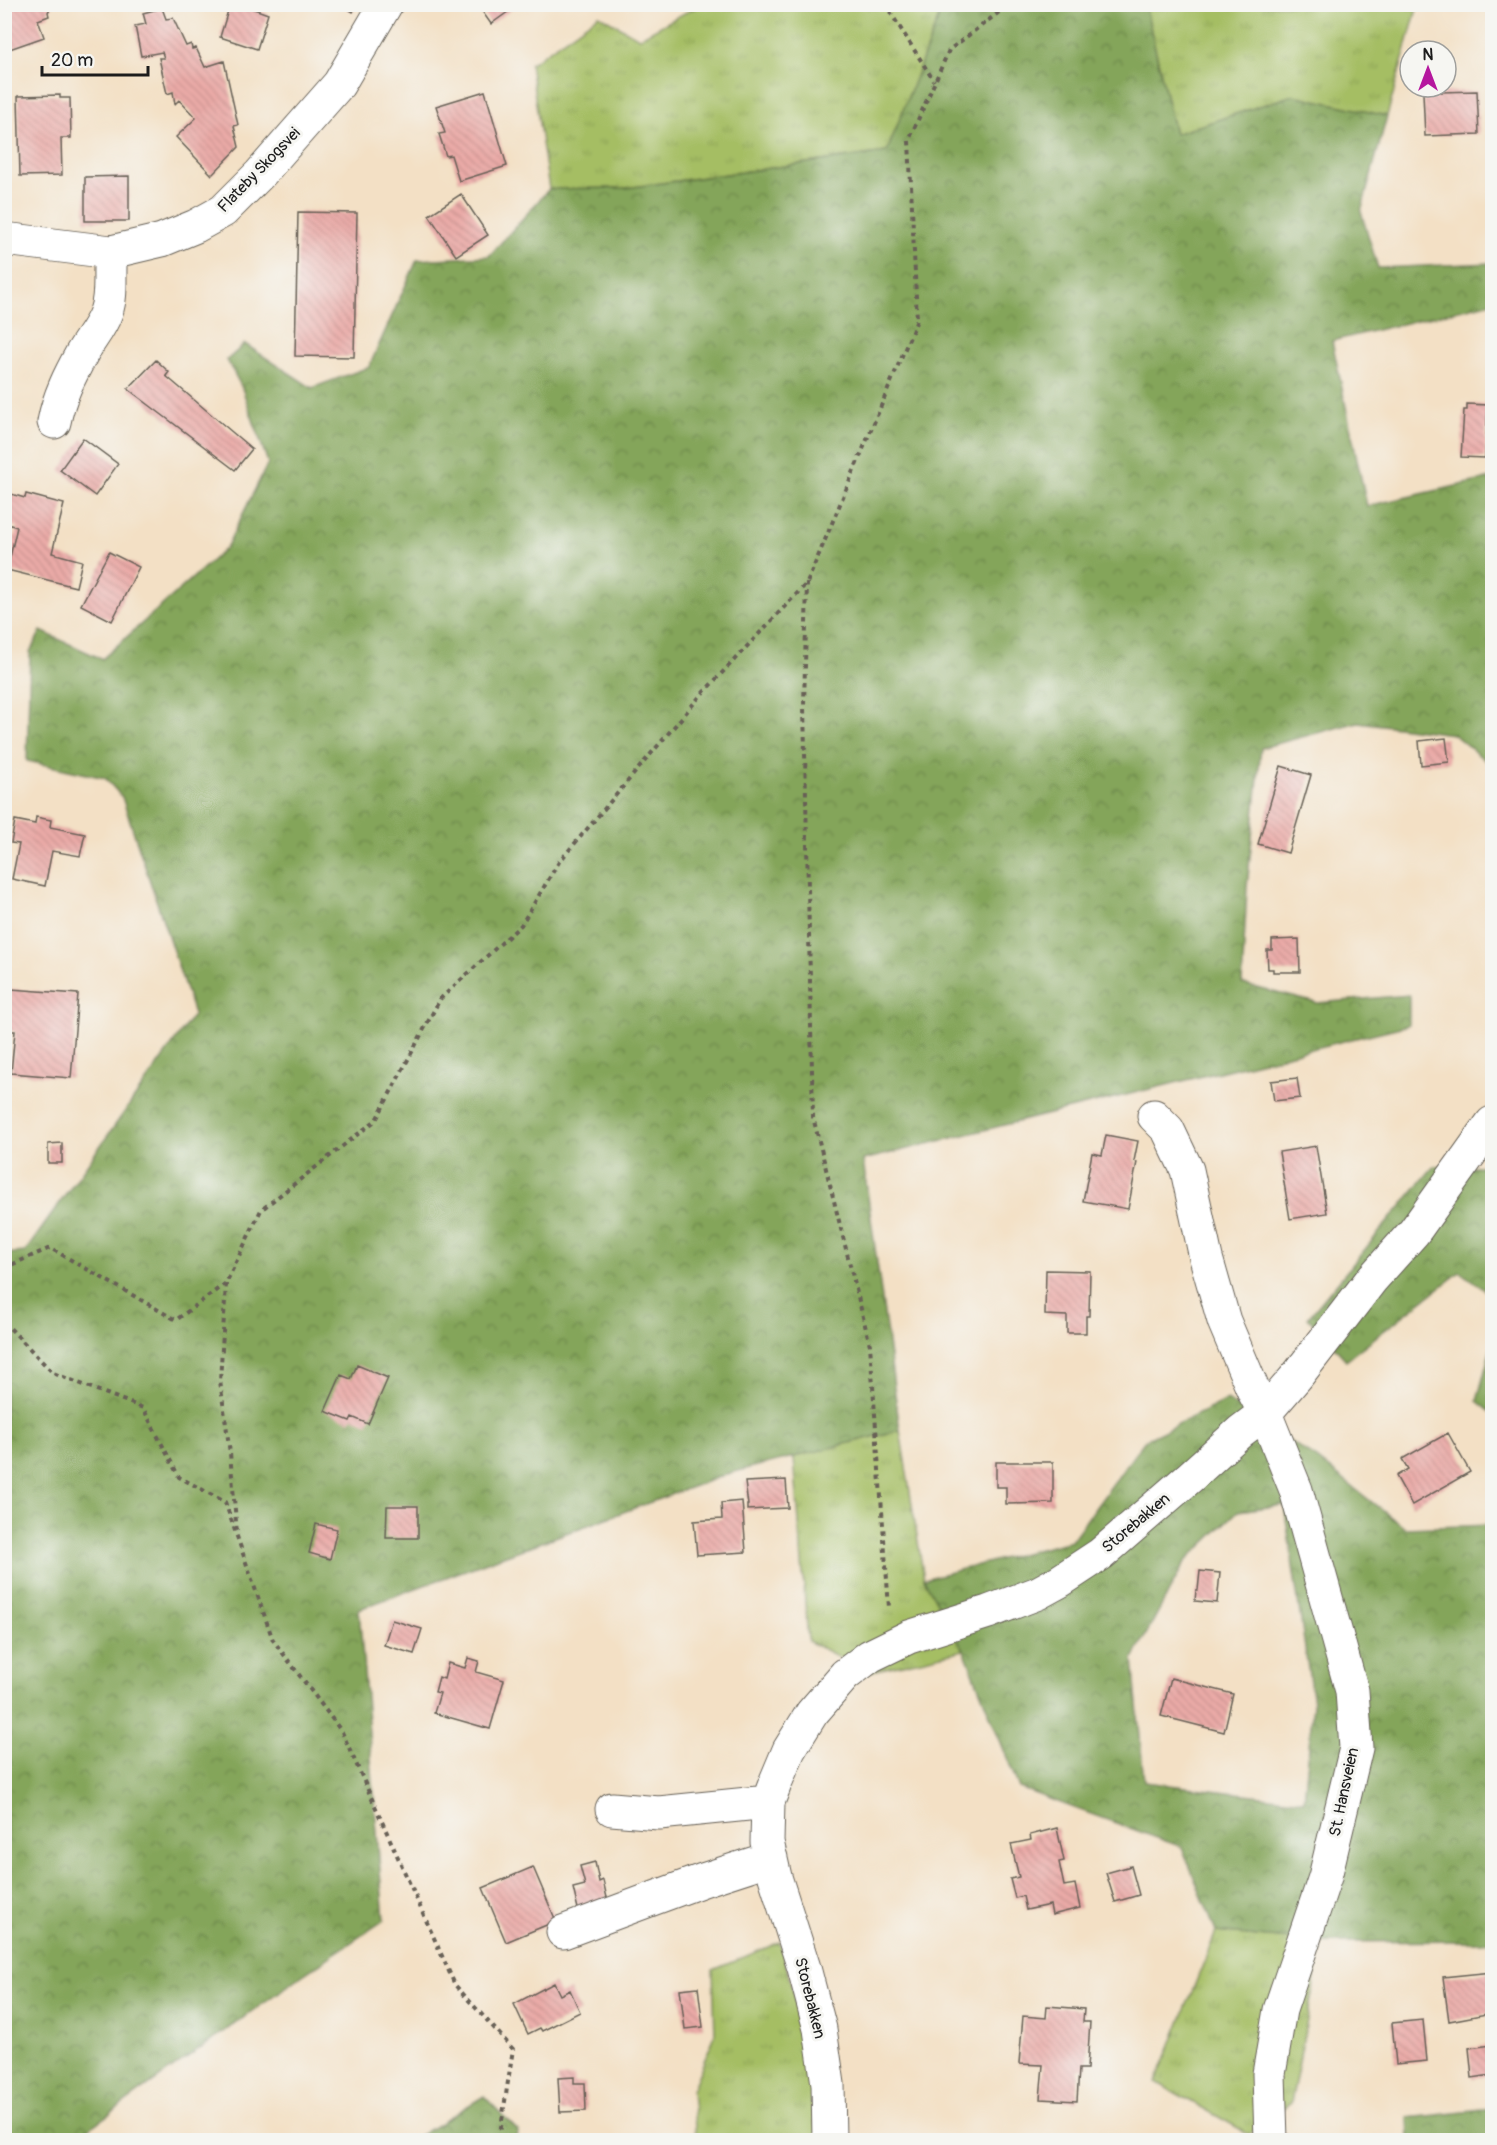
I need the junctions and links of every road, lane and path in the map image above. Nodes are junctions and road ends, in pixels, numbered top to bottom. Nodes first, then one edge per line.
1 (386, 4) edge
2 (885, 4) edge
3 (1010, 4) edge
4 (935, 82) junction
5 (4, 239) edge
6 (111, 252) junction
7 (54, 422) dead end
8 (807, 583) junction
9 (1154, 1116) dead end
10 (1492, 1123) edge
11 (4, 1268) edge
12 (226, 1283) junction
13 (4, 1322) edge
14 (1265, 1413) junction
15 (238, 1540) junction
16 (892, 1645) junction
17 (768, 1802) junction
18 (612, 1809) dead end
19 (771, 1858) junction
20 (563, 1932) dead end
21 (499, 2140) edge
22 (829, 2140) edge
23 (1271, 2140) edge

1 - 6 street, Flateby Skogsvei
2 - 4 path
3 - 4 path
4 - 8 path
5 - 6 street, Flateby Skogsvei
6 - 7 street
8 - 12 path
8 - 16 path
9 - 14 street, St. Hansveien
10 - 14 street, Storebakken
11 - 12 path
12 - 15 path
13 - 15 path
14 - 16 street, Storebakken
14 - 23 street, St. Hansveien
15 - 21 path
16 - 17 street, Storebakken
17 - 18 street
17 - 19 street, Storebakken
19 - 20 street
19 - 22 street, Storebakken

